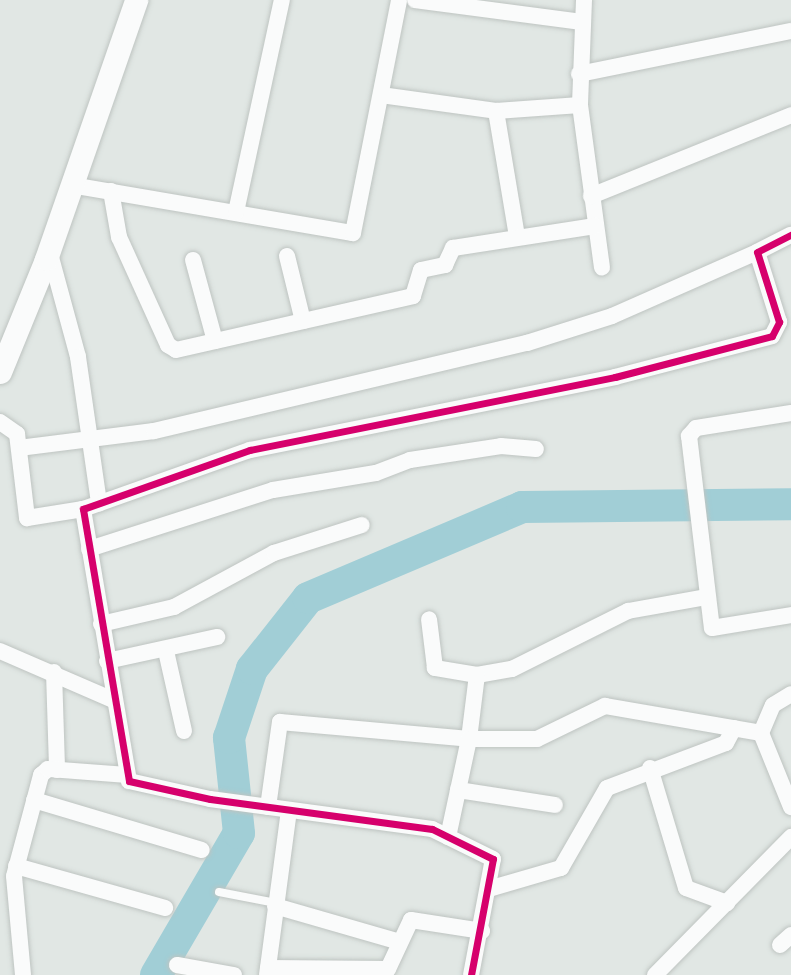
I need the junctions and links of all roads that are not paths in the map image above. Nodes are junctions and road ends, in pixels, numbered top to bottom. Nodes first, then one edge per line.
1 (136, 0) edge
2 (282, 0) edge
3 (399, 0) edge
4 (415, 0) edge
5 (584, 0) edge
6 (582, 22) junction
7 (791, 31) edge
8 (579, 74) junction
9 (381, 95) junction
10 (580, 105) junction
11 (496, 111) junction
12 (791, 115) edge
13 (71, 185) junction
14 (110, 191) junction
15 (591, 196) junction
16 (236, 212) junction
17 (596, 226) junction
18 (791, 235) edge
19 (517, 237) junction
20 (49, 250) junction
21 (757, 252) junction
22 (287, 256) dead end
23 (193, 260) dead end
24 (602, 268) dead end
25 (303, 321) junction
26 (215, 341) junction
27 (0, 372) edge
28 (791, 413) edge
29 (0, 422) edge
30 (90, 440) junction
31 (19, 448) junction
32 (536, 449) dead end
33 (99, 503) junction
34 (83, 509) junction
35 (362, 525) dead end
36 (89, 549) junction
37 (706, 597) junction
38 (791, 615) edge
39 (429, 619) dead end
40 (101, 624) junction
41 (217, 636) dead end
42 (0, 651) edge
43 (166, 651) junction
44 (107, 662) junction
45 (54, 672) junction
46 (477, 675) junction
47 (791, 694) edge
48 (113, 700) junction
49 (734, 728) junction
50 (184, 731) dead end
51 (761, 733) junction
52 (468, 739) junction
53 (650, 768) junction
54 (57, 770) junction
55 (126, 775) junction
56 (458, 790) junction
57 (34, 800) junction
58 (555, 805) dead end
59 (268, 807) junction
60 (791, 807) edge
61 (289, 810) junction
62 (448, 837) junction
63 (790, 839) edge
64 (202, 850) dead end
65 (16, 866) junction
66 (492, 888) junction
67 (219, 892) dead end
68 (727, 903) junction
69 (275, 904) junction
70 (165, 908) dead end
71 (482, 931) junction
72 (400, 942) junction
73 (177, 965) dead end
74 (267, 971) edge
75 (23, 975) edge
76 (234, 975) edge
77 (471, 975) edge
78 (655, 975) edge

1 - 13 street
2 - 16 street
3 - 9 street
4 - 6 street
5 - 6 street
6 - 8 street
7 - 8 street
8 - 10 street
9 - 11 street
9 - 16 street
10 - 11 street
10 - 15 street
11 - 19 street
12 - 15 street
13 - 14 street
13 - 20 street
14 - 16 street
14 - 26 street
15 - 17 street
17 - 19 street
17 - 24 street
18 - 21 street
19 - 25 street
20 - 27 street
20 - 30 street
21 - 30 street
21 - 33 street
22 - 25 street
23 - 26 street
25 - 26 street
28 - 37 street
29 - 31 street
30 - 31 street
30 - 33 street
31 - 34 street
32 - 36 street
33 - 34 street
34 - 36 street
35 - 40 street
36 - 40 street
37 - 38 street
37 - 46 street
39 - 46 street
40 - 44 street
41 - 43 street
42 - 45 street
43 - 44 street
43 - 50 street
44 - 48 street
45 - 48 street
45 - 54 street
46 - 52 street
47 - 51 street
48 - 55 street
49 - 51 street
49 - 52 street
49 - 53 street
51 - 60 street
52 - 56 street
52 - 59 street
53 - 66 street
53 - 68 street
54 - 55 street
54 - 57 street
55 - 59 street
56 - 58 street
56 - 62 street
57 - 64 street
57 - 65 street
59 - 61 street
61 - 62 street
61 - 69 street
62 - 66 street
63 - 68 street
65 - 70 street
65 - 75 street
66 - 71 street
67 - 69 lane
68 - 78 street
69 - 72 street
69 - 74 street
71 - 72 street
71 - 77 street
72 - 74 street
73 - 76 street

